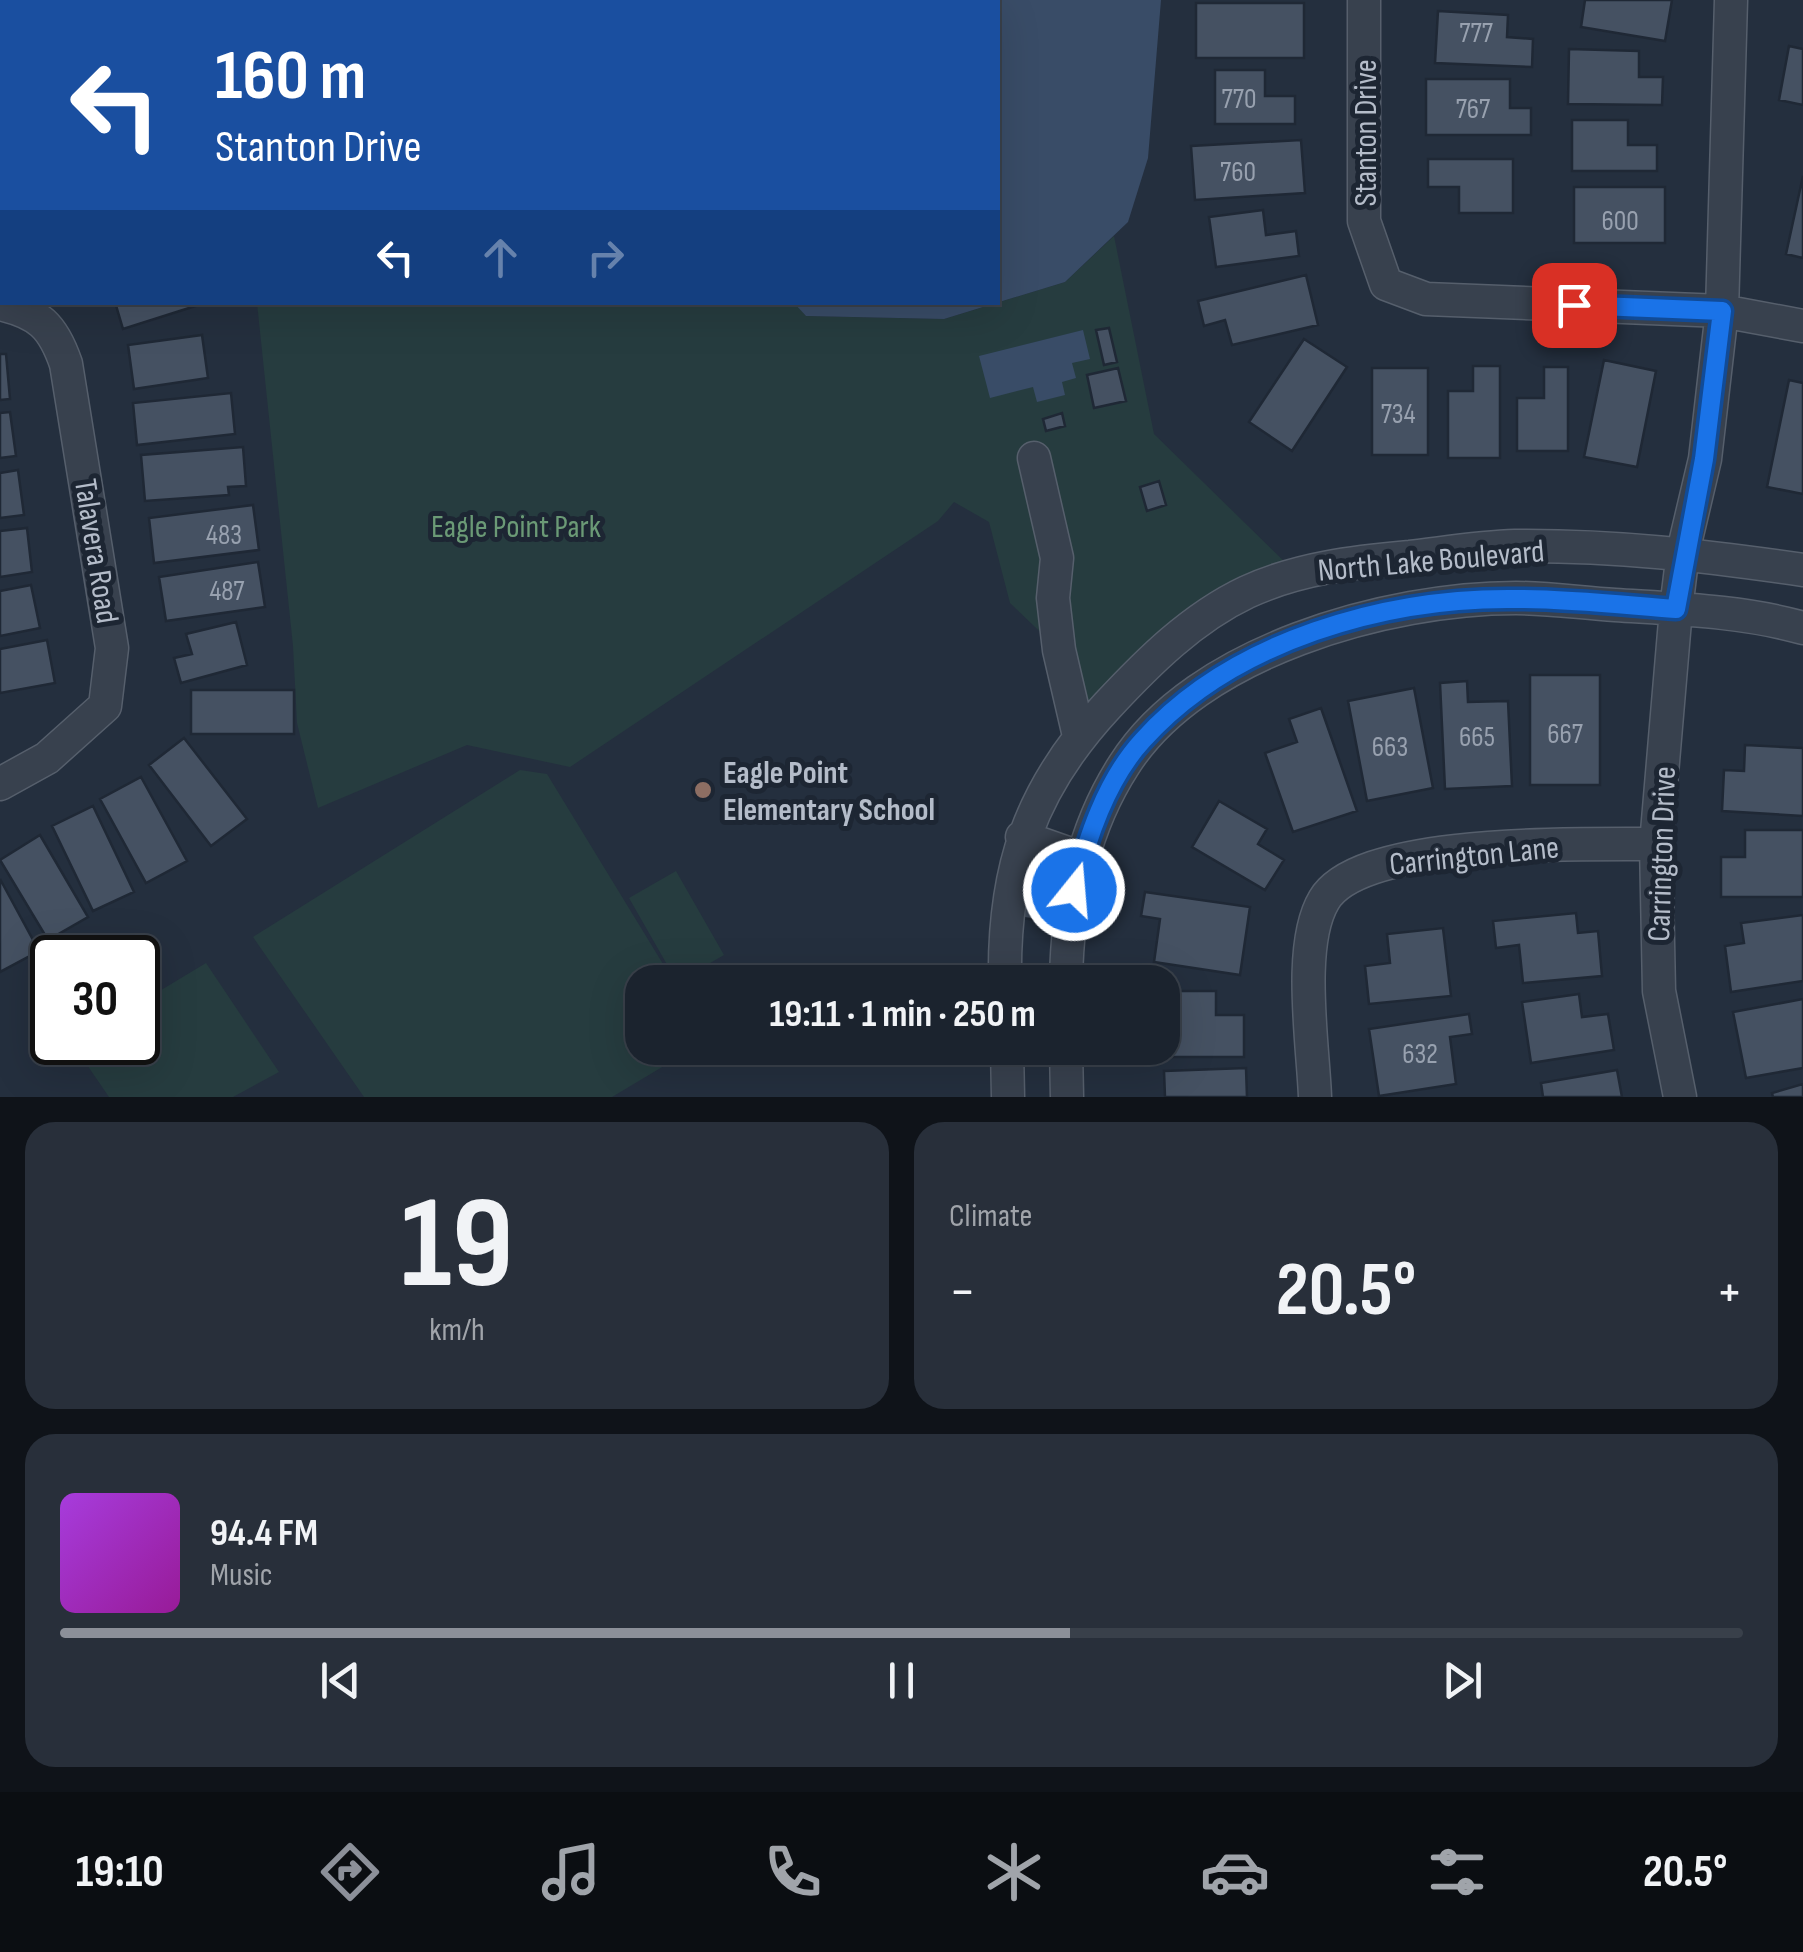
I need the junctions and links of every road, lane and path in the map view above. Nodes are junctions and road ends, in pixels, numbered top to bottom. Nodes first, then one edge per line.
1 (1364, 0) edge
2 (1731, 0) edge
3 (3, 305) edge
4 (1722, 311) junction
5 (1803, 326) edge
6 (1034, 458) dead end
7 (1684, 552) junction
8 (1803, 570) edge
9 (1676, 609) junction
10 (1803, 628) edge
11 (1079, 736) junction
12 (0, 784) edge
13 (1022, 837) junction
14 (1656, 844) junction
15 (1082, 858) junction
16 (1006, 965) edge
17 (1067, 965) edge
18 (1007, 1065) edge
19 (1066, 1065) edge
20 (1008, 1097) edge
21 (1067, 1097) edge
22 (1314, 1097) edge
23 (1680, 1097) edge

1 - 4 street, Stanton Drive
2 - 4 street
3 - 12 street, Talavera Road
4 - 5 street, Stanton Drive
4 - 7 street
6 - 11 street
7 - 8 street, North Lake Boulevard
7 - 9 street
7 - 11 street, North Lake Boulevard
9 - 10 street, North Lake Boulevard
9 - 14 street, Carrington Drive
9 - 15 street, North Lake Boulevard
11 - 13 street, North Lake Boulevard
13 - 15 street
13 - 16 street, North Lake Boulevard
14 - 22 street, Carrington Lane
14 - 23 street, Carrington Drive
15 - 17 street, North Lake Boulevard
18 - 20 street
19 - 21 street

